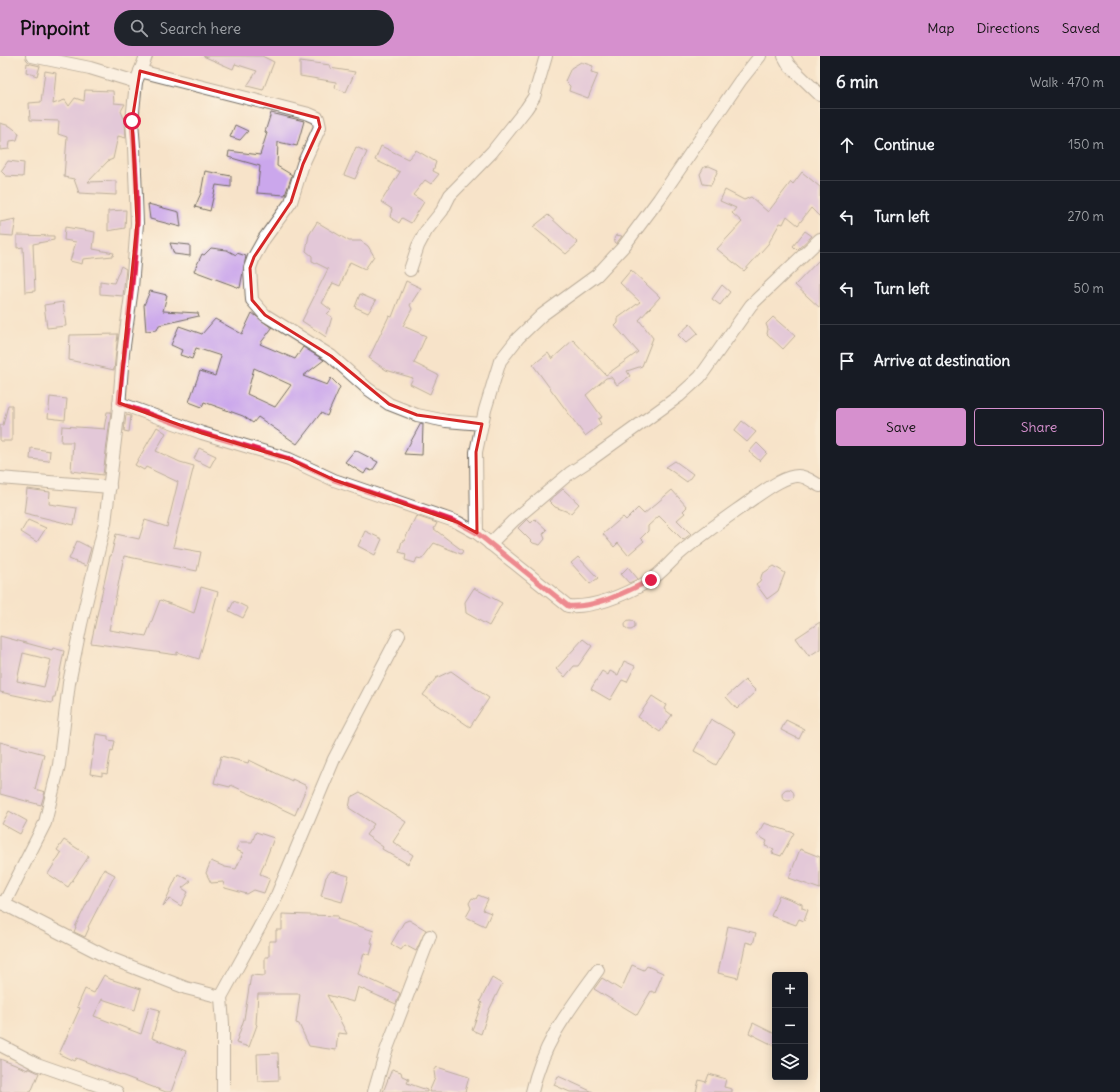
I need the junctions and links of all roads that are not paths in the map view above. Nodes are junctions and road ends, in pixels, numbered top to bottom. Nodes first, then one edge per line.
1 (32, 56) edge
2 (146, 56) edge
3 (546, 56) edge
4 (760, 56) edge
5 (784, 56) edge
6 (138, 76) junction
7 (820, 95) edge
8 (820, 239) edge
9 (410, 270) dead end
10 (119, 403) junction
11 (482, 424) junction
12 (0, 478) edge
13 (820, 486) edge
14 (110, 487) junction
15 (477, 533) junction
16 (490, 544) junction
17 (400, 635) dead end
18 (2, 903) edge
19 (430, 936) dead end
20 (598, 970) dead end
21 (222, 998) junction
22 (0, 1045) edge
23 (117, 1092) edge
24 (223, 1092) edge
25 (374, 1092) edge
26 (532, 1092) edge

1 - 6 street
2 - 6 street
3 - 9 street
4 - 11 street
5 - 7 street
6 - 10 street
6 - 11 street
8 - 16 street
10 - 14 street
10 - 15 street
11 - 15 street
12 - 14 street
13 - 16 street
14 - 18 street
15 - 16 street
17 - 21 street
18 - 21 street
19 - 25 street
20 - 26 street
21 - 24 street
22 - 23 street

